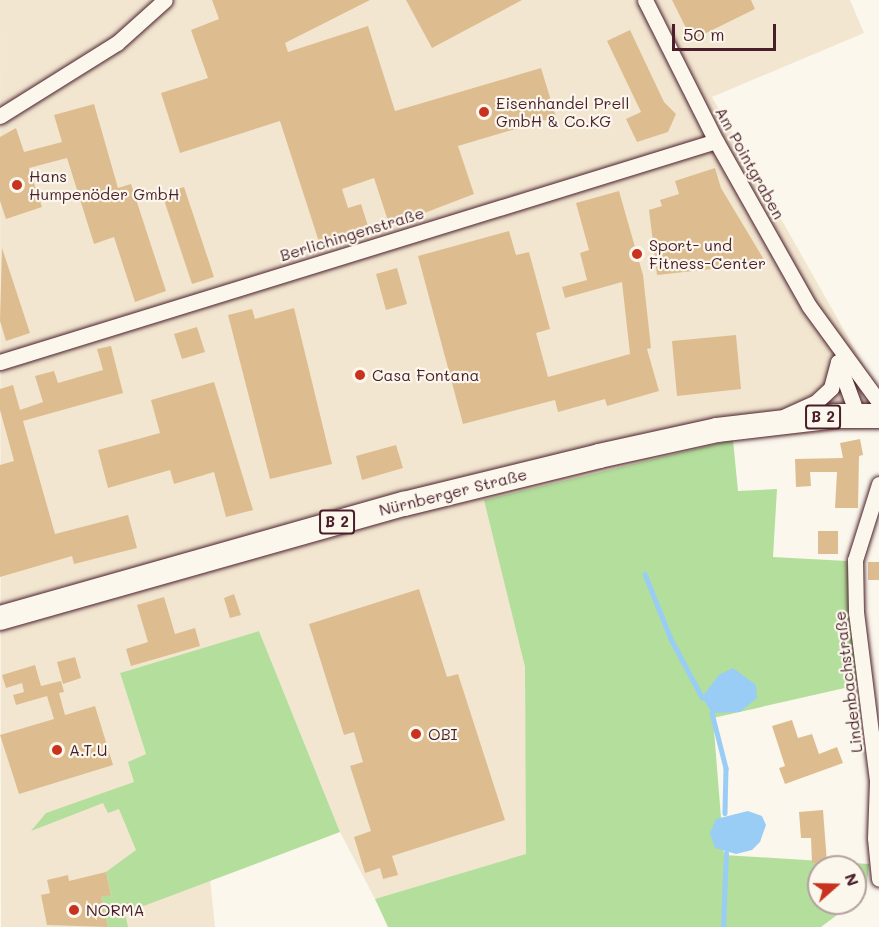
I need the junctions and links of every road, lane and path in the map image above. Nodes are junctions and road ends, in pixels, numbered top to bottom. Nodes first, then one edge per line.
1 (165, 0) edge
2 (645, 0) edge
3 (0, 116) edge
4 (716, 141) junction
5 (832, 338) junction
6 (0, 362) edge
7 (838, 362) junction
8 (879, 402) edge
9 (868, 415) edge
10 (767, 424) junction
11 (879, 484) edge
12 (10, 615) edge
13 (0, 627) edge
14 (879, 879) edge

1 - 3 street
2 - 4 street, Am Pointgraben
4 - 5 street, Am Pointgraben
4 - 6 street, Berlichingenstraße
5 - 7 street, Am Pointgraben
5 - 8 street, Am Pointgraben
7 - 9 street, Am Pointgraben
7 - 10 street
9 - 10 main road, Nürnberger Straße / B 2
10 - 12 main road, Nürnberger Straße / B 2
11 - 14 street, Lindenbachstraße
12 - 13 main road

